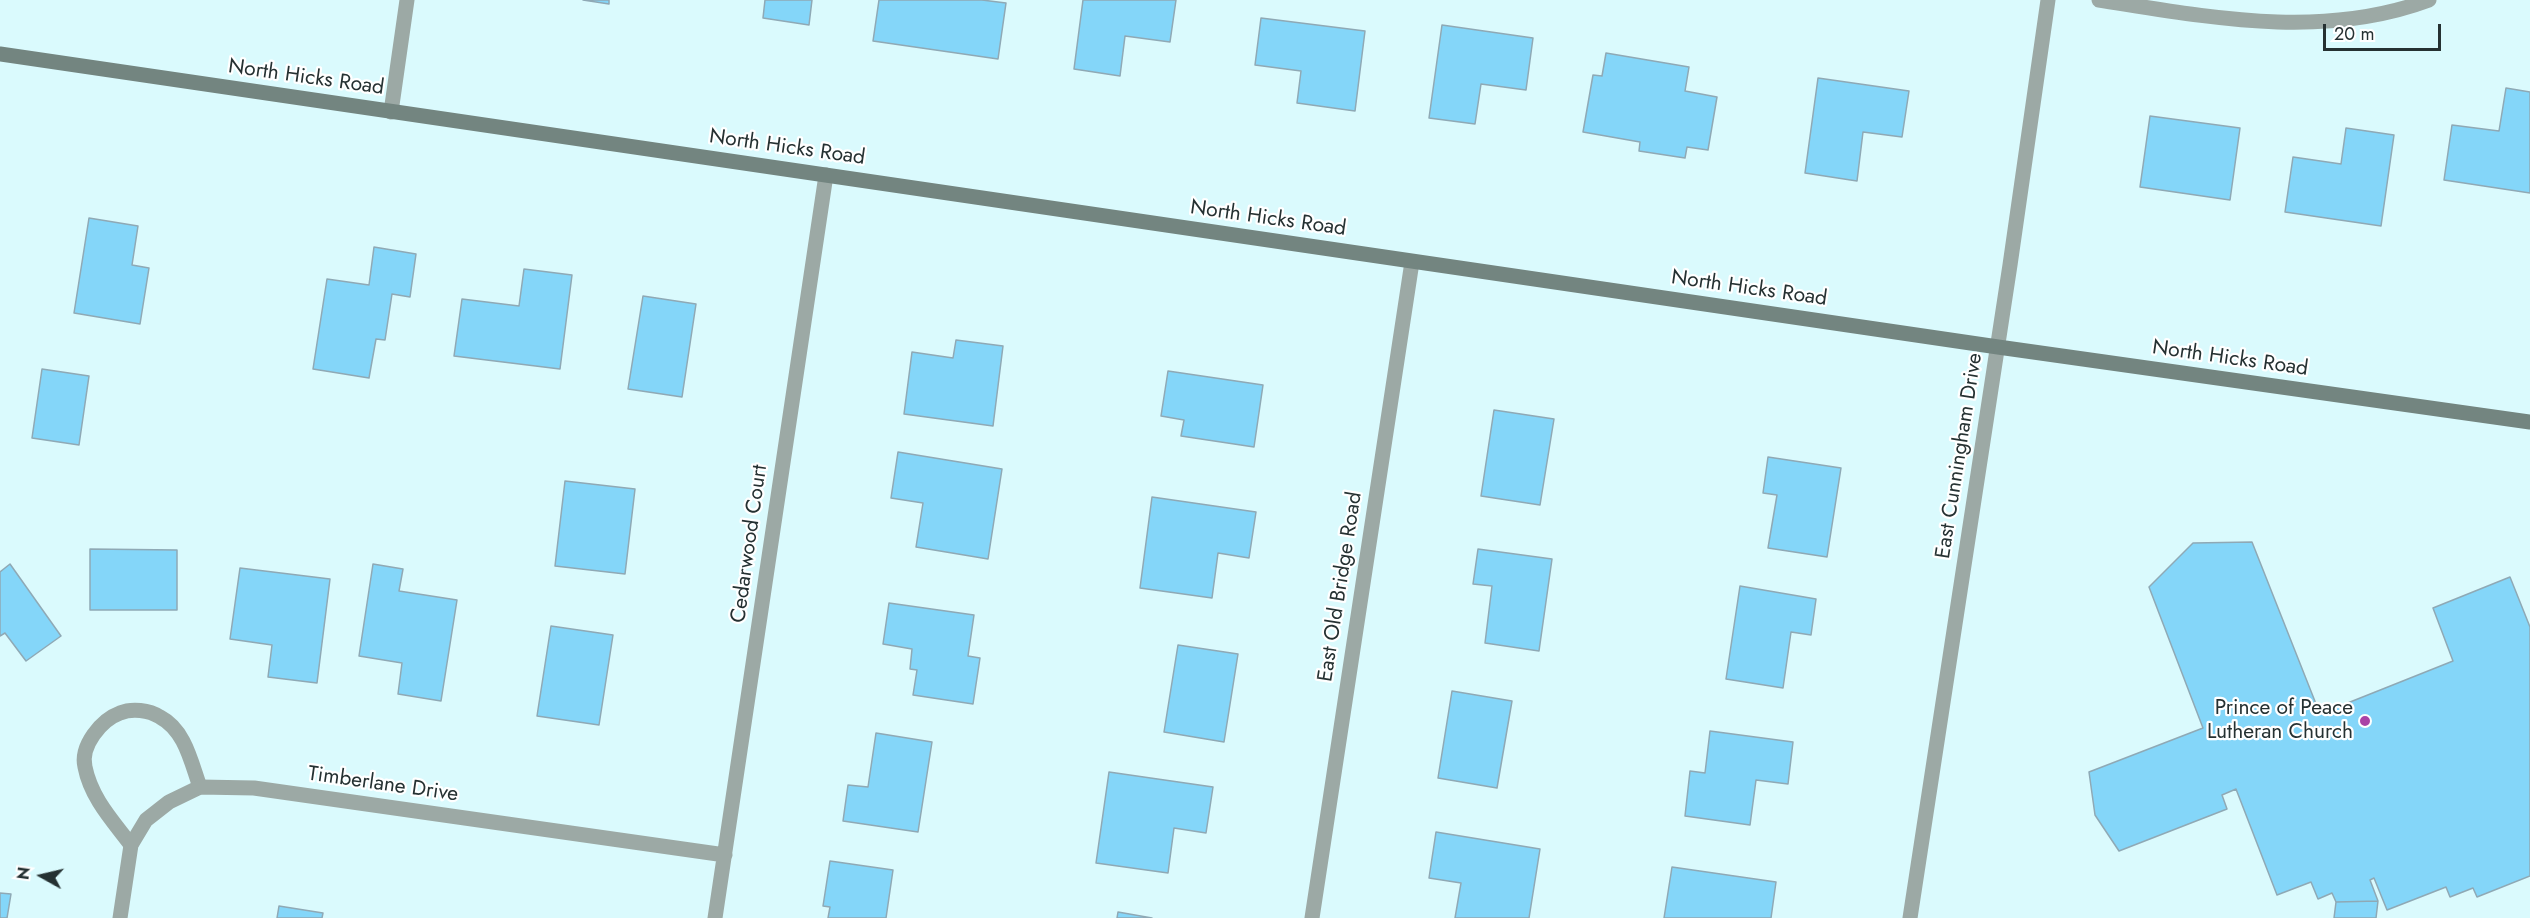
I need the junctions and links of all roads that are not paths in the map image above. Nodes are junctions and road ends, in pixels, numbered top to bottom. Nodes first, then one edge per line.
1 (407, 0) edge
2 (2048, 0) edge
3 (2099, 0) edge
4 (2429, 0) edge
5 (0, 54) edge
6 (391, 112) junction
7 (826, 175) junction
8 (1412, 262) junction
9 (1998, 347) junction
10 (2530, 422) edge
11 (200, 787) junction
12 (131, 845) junction
13 (725, 855) junction
14 (120, 918) edge
15 (715, 918) edge
16 (1312, 918) edge
17 (1910, 918) edge

1 - 6 street
2 - 9 street, East Cunningham Drive
3 - 4 street
5 - 6 main road, North Hicks Road
6 - 7 main road, North Hicks Road
7 - 8 main road, North Hicks Road
7 - 13 street, Cedarwood Court
8 - 9 main road, North Hicks Road
8 - 16 street, East Old Bridge Road
9 - 10 main road, North Hicks Road
9 - 17 street, East Cunningham Drive
11 - 12 street, Timberlane Drive
11 - 12 street
11 - 13 street, Timberlane Drive
12 - 14 street, Timberlane Drive
13 - 15 street, Cedarwood Court

